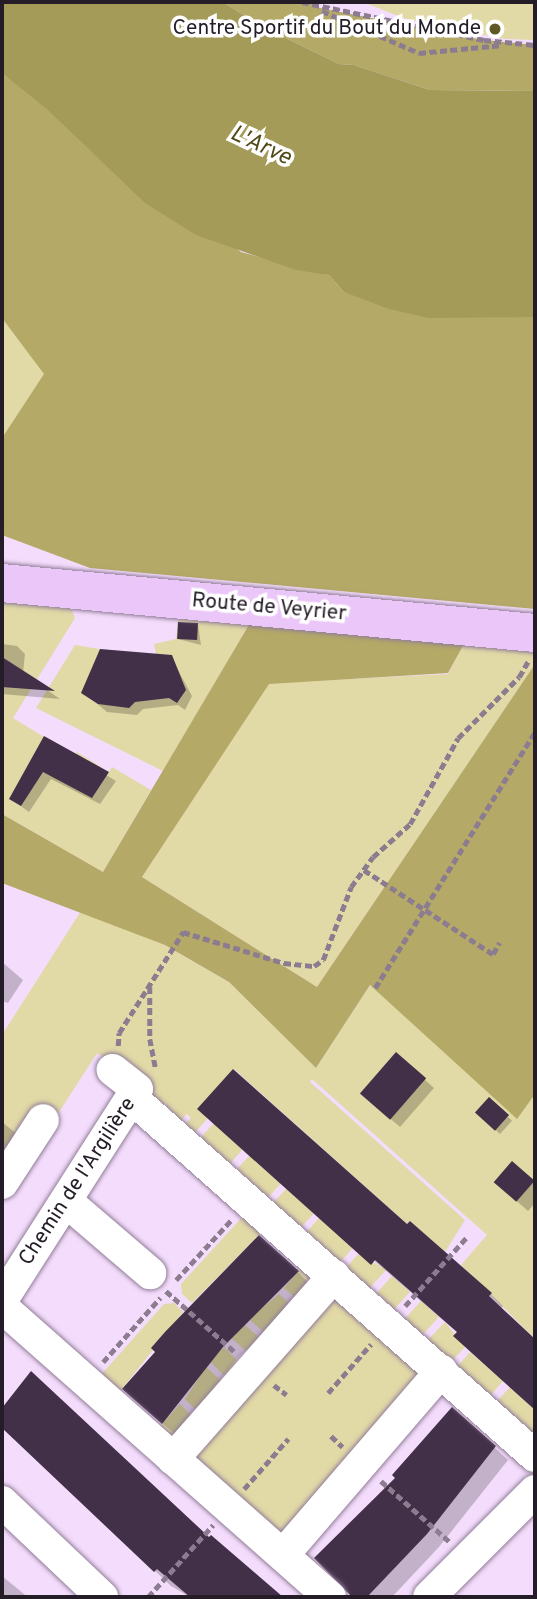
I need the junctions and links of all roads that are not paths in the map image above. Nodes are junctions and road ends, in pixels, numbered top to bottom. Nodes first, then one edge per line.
1 (2, 583) edge
2 (535, 642) edge
3 (113, 1070) road end
4 (135, 1093) junction
5 (43, 1120) dead end
6 (2, 1183) edge
7 (66, 1201) junction
8 (334, 1276) junction
9 (158, 1282) road end
10 (2, 1300) edge
11 (2, 1307) edge
12 (441, 1371) junction
13 (535, 1456) edge
14 (173, 1459) junction
15 (535, 1491) edge
16 (2, 1502) edge
17 (283, 1555) junction
18 (102, 1597) edge
19 (330, 1597) edge
20 (429, 1597) edge

1 - 2 main road, Route de Veyrier
3 - 4 street, Chemin de l'Argilière
4 - 7 street, Chemin de l'Argilière
4 - 8 street
5 - 6 street
7 - 9 street
7 - 10 street, Chemin de l'Argilière
8 - 12 street
8 - 14 street
11 - 14 street
12 - 13 street
12 - 17 street
14 - 17 street
15 - 20 street
16 - 18 street
17 - 19 street

